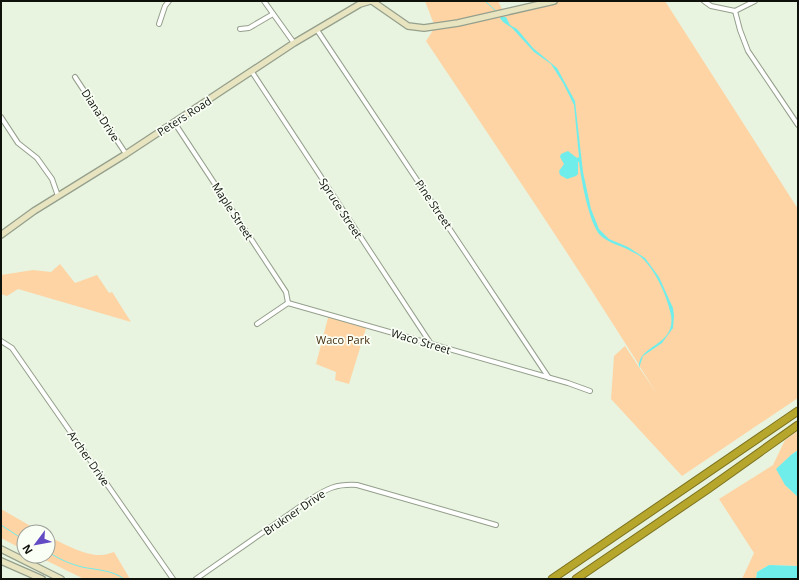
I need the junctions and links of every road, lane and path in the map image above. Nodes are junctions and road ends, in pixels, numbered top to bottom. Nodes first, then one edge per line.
1 (169, 1) edge
2 (264, 1) edge
3 (371, 1) edge
4 (554, 1) edge
5 (704, 1) edge
6 (755, 1) edge
7 (735, 11) junction
8 (273, 14) junction
9 (159, 24) dead end
10 (240, 29) dead end
11 (317, 30) junction
12 (294, 43) junction
13 (252, 72) junction
14 (76, 77) dead end
15 (1, 117) edge
16 (174, 122) junction
17 (798, 125) edge
18 (126, 154) junction
19 (58, 196) junction
20 (1, 235) edge
21 (288, 303) junction
22 (256, 324) dead end
23 (1, 341) edge
24 (431, 344) junction
25 (549, 378) junction
26 (590, 391) dead end
27 (798, 412) edge
28 (798, 425) edge
29 (496, 525) dead end
30 (1, 549) edge
31 (1, 561) edge
32 (59, 578) edge
33 (42, 579) edge
34 (173, 579) edge
35 (196, 579) edge
36 (552, 579) edge
37 (576, 579) edge

1 - 9 street
2 - 8 street
3 - 4 street, Peters Road
3 - 11 street, Peters Road
5 - 7 street
6 - 7 street
7 - 17 street
8 - 10 street
8 - 12 street
11 - 12 street, Peters Road
11 - 25 street, Pine Street
12 - 13 street, Peters Road
13 - 16 street, Peters Road
13 - 24 street, Spruce Street
14 - 18 street, Diana Drive
15 - 19 street
16 - 18 street, Peters Road
16 - 21 street, Maple Street
18 - 19 street, Peters Road
19 - 20 street, Peters Road
21 - 22 street
21 - 24 street, Waco Street
23 - 34 street, Archer Drive
24 - 25 street, Waco Street
25 - 26 street, Waco Street
27 - 36 highway
28 - 37 highway
29 - 35 street, Brukner Drive
30 - 32 street
31 - 33 street

